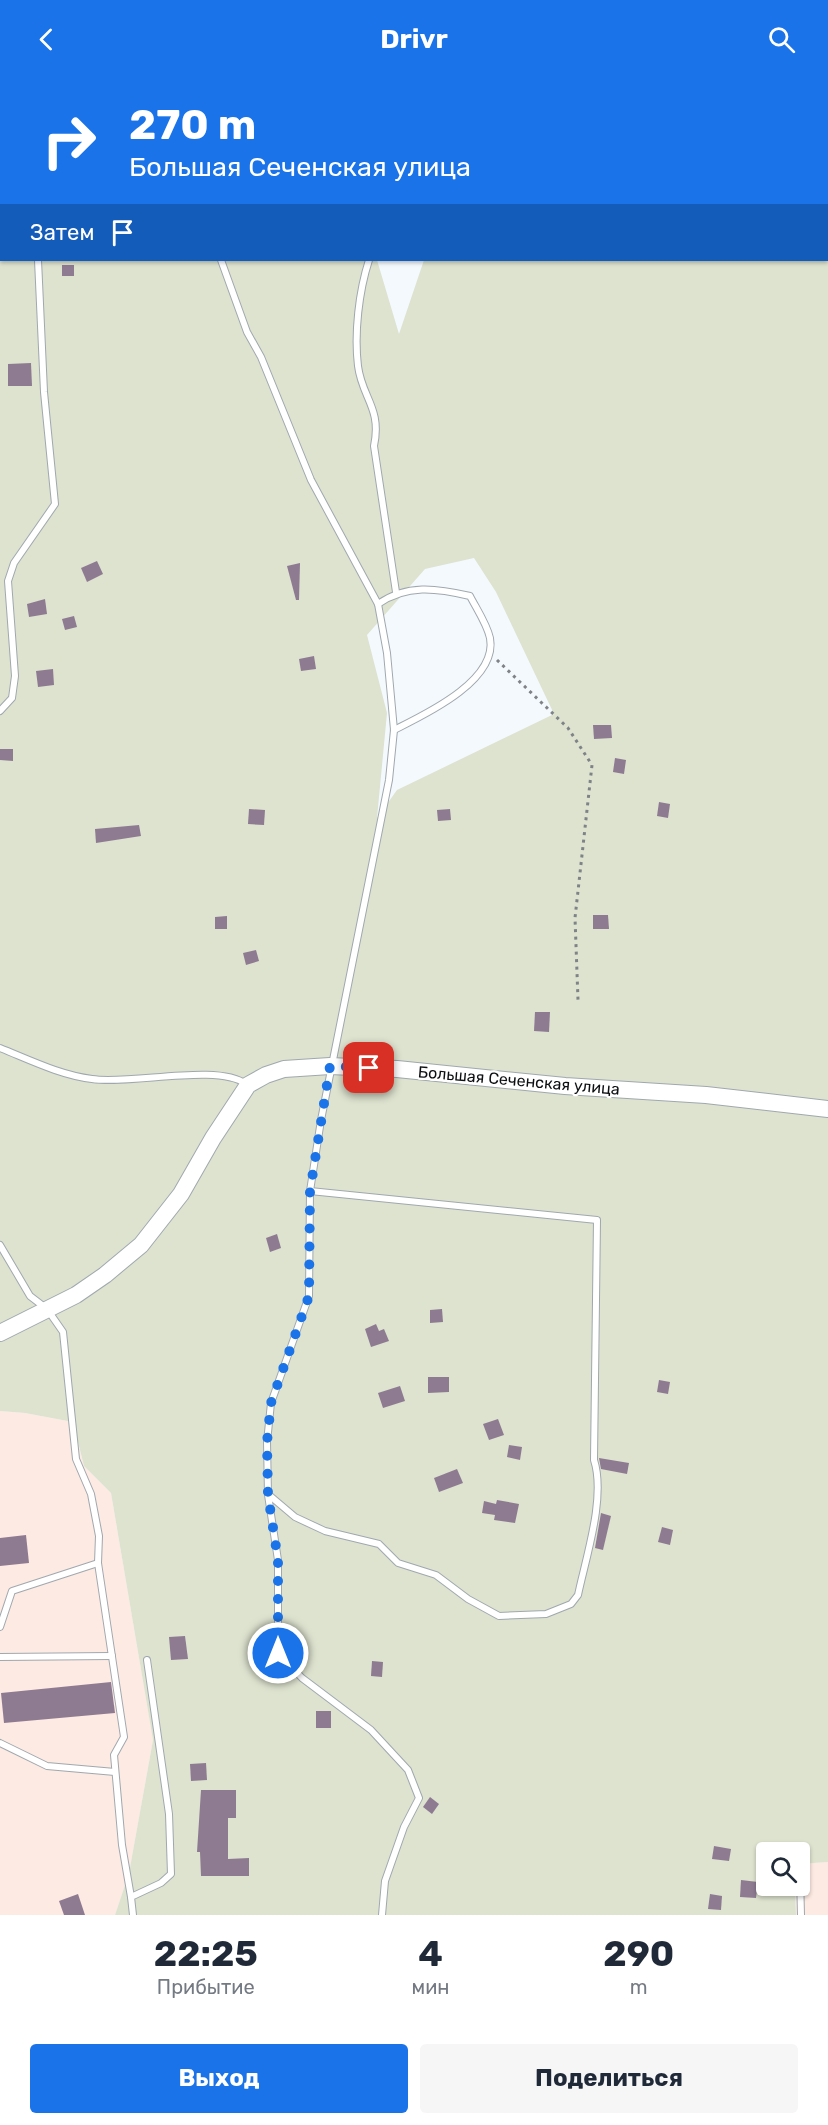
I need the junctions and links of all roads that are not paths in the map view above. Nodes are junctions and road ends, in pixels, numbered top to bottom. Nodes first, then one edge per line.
1 (38, 261) edge
2 (222, 261) edge
3 (369, 261) edge
4 (396, 592) junction
5 (378, 604) junction
6 (0, 711) edge
7 (394, 730) junction
8 (0, 1048) edge
9 (330, 1066) junction
10 (248, 1085) junction
11 (828, 1109) edge
12 (310, 1191) junction
13 (0, 1245) edge
14 (46, 1309) junction
15 (0, 1333) edge
16 (268, 1495) junction
17 (98, 1563) junction
18 (0, 1627) edge
19 (112, 1656) junction
20 (0, 1657) edge
21 (147, 1660) dead end
22 (0, 1743) edge
23 (115, 1772) junction
24 (801, 1896) edge
25 (131, 1897) junction
26 (133, 1915) edge
27 (382, 1915) edge
28 (801, 1915) edge

1 - 6 lane
2 - 5 lane
3 - 4 lane
4 - 5 lane
4 - 7 lane
5 - 7 lane
7 - 9 lane
8 - 10 lane
9 - 10 street, Большая Сеченская улица
9 - 11 street, Большая Сеченская улица
9 - 12 lane
10 - 14 street
12 - 16 lane
12 - 16 lane
13 - 14 lane
14 - 15 street
14 - 17 lane
16 - 27 lane
17 - 18 lane
17 - 19 lane
19 - 20 lane
19 - 23 lane
21 - 25 lane
22 - 23 lane
23 - 25 lane
24 - 28 lane
25 - 26 lane

